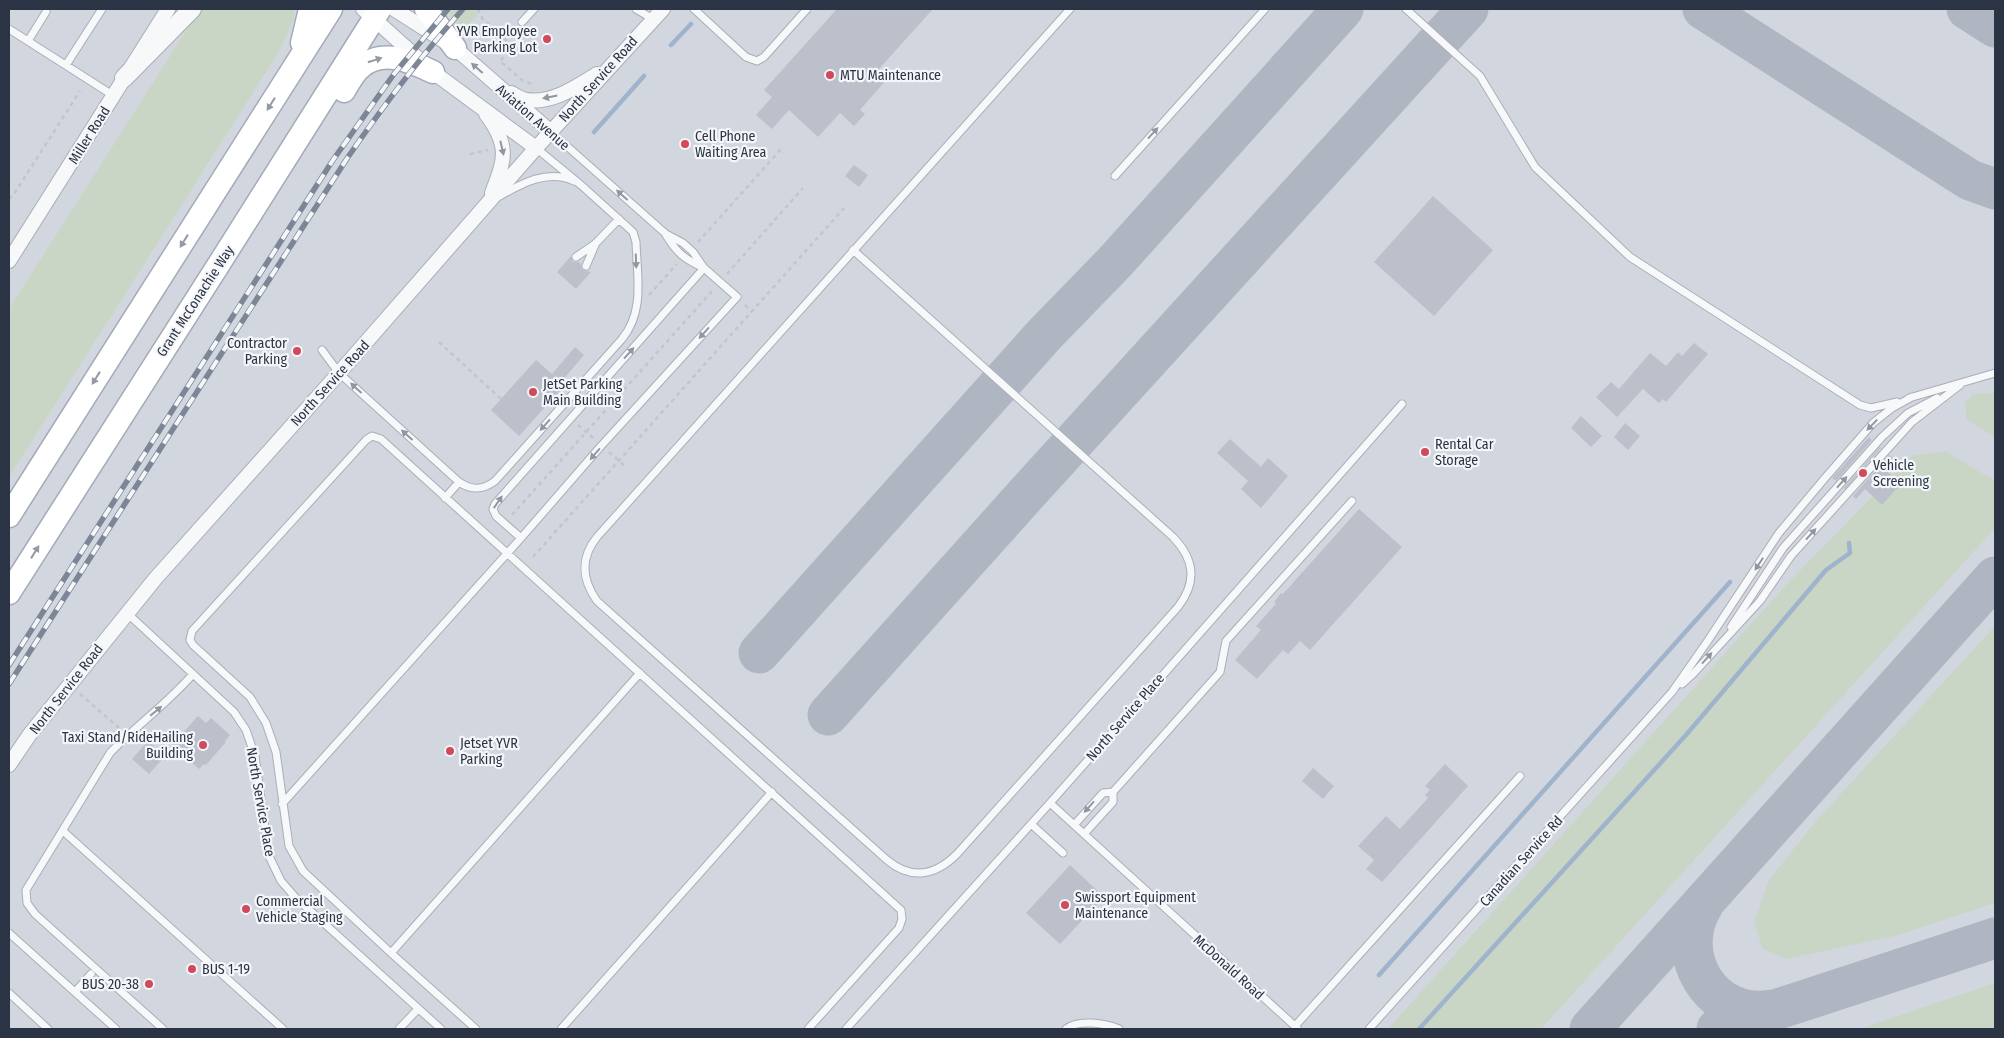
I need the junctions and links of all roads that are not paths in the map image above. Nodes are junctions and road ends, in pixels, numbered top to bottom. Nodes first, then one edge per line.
1 (102, 9) edge
2 (168, 9) edge
3 (192, 9) edge
4 (310, 9) edge
5 (331, 9) edge
6 (394, 9) edge
7 (426, 9) edge
8 (534, 9) edge
9 (636, 9) edge
10 (694, 9) edge
11 (807, 9) edge
12 (1070, 9) edge
13 (1265, 9) edge
14 (1406, 9) edge
15 (46, 12) dead end
16 (372, 12) edge
17 (654, 12) edge
18 (522, 22) dead end
19 (9, 29) edge
20 (28, 41) junction
21 (455, 48) junction
22 (297, 63) junction
23 (66, 65) junction
24 (608, 68) junction
25 (433, 72) junction
26 (124, 78) junction
27 (500, 88) junction
28 (114, 96) junction
29 (479, 106) junction
30 (551, 132) junction
31 (536, 148) junction
32 (1115, 176) dead end
33 (581, 185) junction
34 (488, 202) junction
35 (248, 219) junction
36 (618, 219) junction
37 (596, 244) junction
38 (854, 250) junction
39 (576, 257) dead end
40 (10, 258) edge
41 (586, 266) dead end
42 (704, 268) junction
43 (322, 350) dead end
44 (339, 373) junction
45 (1995, 373) edge
46 (1969, 380) junction
47 (1953, 390) junction
48 (1912, 397) junction
49 (1402, 404) dead end
50 (459, 482) junction
51 (446, 498) junction
52 (1352, 502) dead end
53 (9, 516) edge
54 (521, 538) junction
55 (508, 553) junction
56 (9, 593) edge
57 (126, 613) junction
58 (1718, 646) junction
59 (640, 673) junction
60 (193, 674) junction
61 (1672, 692) junction
62 (9, 765) edge
63 (1520, 776) dead end
64 (772, 792) junction
65 (1113, 792) junction
66 (1050, 803) junction
67 (282, 804) junction
68 (1031, 824) junction
69 (1074, 825) junction
70 (63, 830) junction
71 (1084, 834) junction
72 (1063, 853) dead end
73 (9, 933) edge
74 (391, 954) junction
75 (91, 974) dead end
76 (75, 992) junction
77 (9, 994) edge
78 (418, 1009) junction
79 (1297, 1028) edge
80 (48, 1029) edge
81 (116, 1029) edge
82 (163, 1029) edge
83 (283, 1029) edge
84 (399, 1029) edge
85 (441, 1029) edge
86 (476, 1029) edge
87 (561, 1029) edge
88 (808, 1029) edge
89 (846, 1029) edge
90 (1066, 1029) edge
91 (1118, 1029) edge
92 (1369, 1029) edge

1 - 23 lane
2 - 26 street, Miller Road
3 - 26 street
4 - 22 main road
5 - 22 main road
6 - 21 street, Aviation Avenue
7 - 21 main road
8 - 18 lane
9 - 17 lane
10 - 11 lane
12 - 38 lane
32 -> 13 lane
14 - 48 lane
15 - 20 lane
16 - 25 street, Aviation Avenue
16 - 35 main road, Grant McConachie Way
17 - 24 street, North Service Road
19 - 20 lane
20 - 23 lane
27 -> 21 street, Aviation Avenue
22 -> 53 main road
23 - 28 lane
24 -> 27 street
24 - 30 street, North Service Road
25 - 29 street, Aviation Avenue
35 -> 25 main road
26 - 28 street, Miller Road
27 - 30 street, Aviation Avenue
28 - 40 street, Miller Road
29 - 31 street, Aviation Avenue
29 -> 34 street
30 - 31 street, North Service Road
42 -> 30 lane, Aviation Avenue
31 - 33 lane, Aviation Avenue
31 - 34 street, North Service Road
33 - 34 lane
33 - 36 lane, Aviation Avenue
34 - 44 street, North Service Road
56 -> 35 main road, Grant McConachie Way
36 - 37 lane
36 -> 50 lane, Aviation Avenue
37 - 39 lane
37 - 41 lane
38 - 38 lane
54 -> 42 lane
42 -> 54 lane, Aviation Avenue
43 - 44 lane
50 -> 44 lane
44 - 57 street, North Service Road
45 - 46 lane
46 - 47 lane
46 - 48 lane
58 -> 47 lane
58 -> 47 lane
48 -> 61 lane
49 - 66 lane, North Service Place
50 - 51 lane
51 - 55 lane
51 - 67 lane
52 - 65 lane
54 - 55 lane
55 - 59 lane
55 - 67 lane
57 - 60 lane, North Service Place
57 - 62 street, North Service Road
61 -> 58 lane
59 - 64 lane
59 - 74 lane
70 -> 60 lane
60 - 78 lane, North Service Place
61 - 92 lane, Canadian Service Rd
63 - 79 lane
64 - 87 lane
64 - 88 lane
65 -> 69 lane
65 - 71 lane
66 - 68 lane, North Service Place
66 - 69 lane, McDonald Road
67 - 74 lane
68 - 72 lane
68 - 89 lane, North Service Place
69 - 71 lane, McDonald Road
70 - 82 lane
70 - 83 lane
71 - 79 lane, McDonald Road
73 - 76 lane
74 - 86 lane
75 - 76 lane
76 - 81 lane
77 - 80 lane
78 - 84 lane
78 - 85 lane, North Service Place
90 - 91 lane

